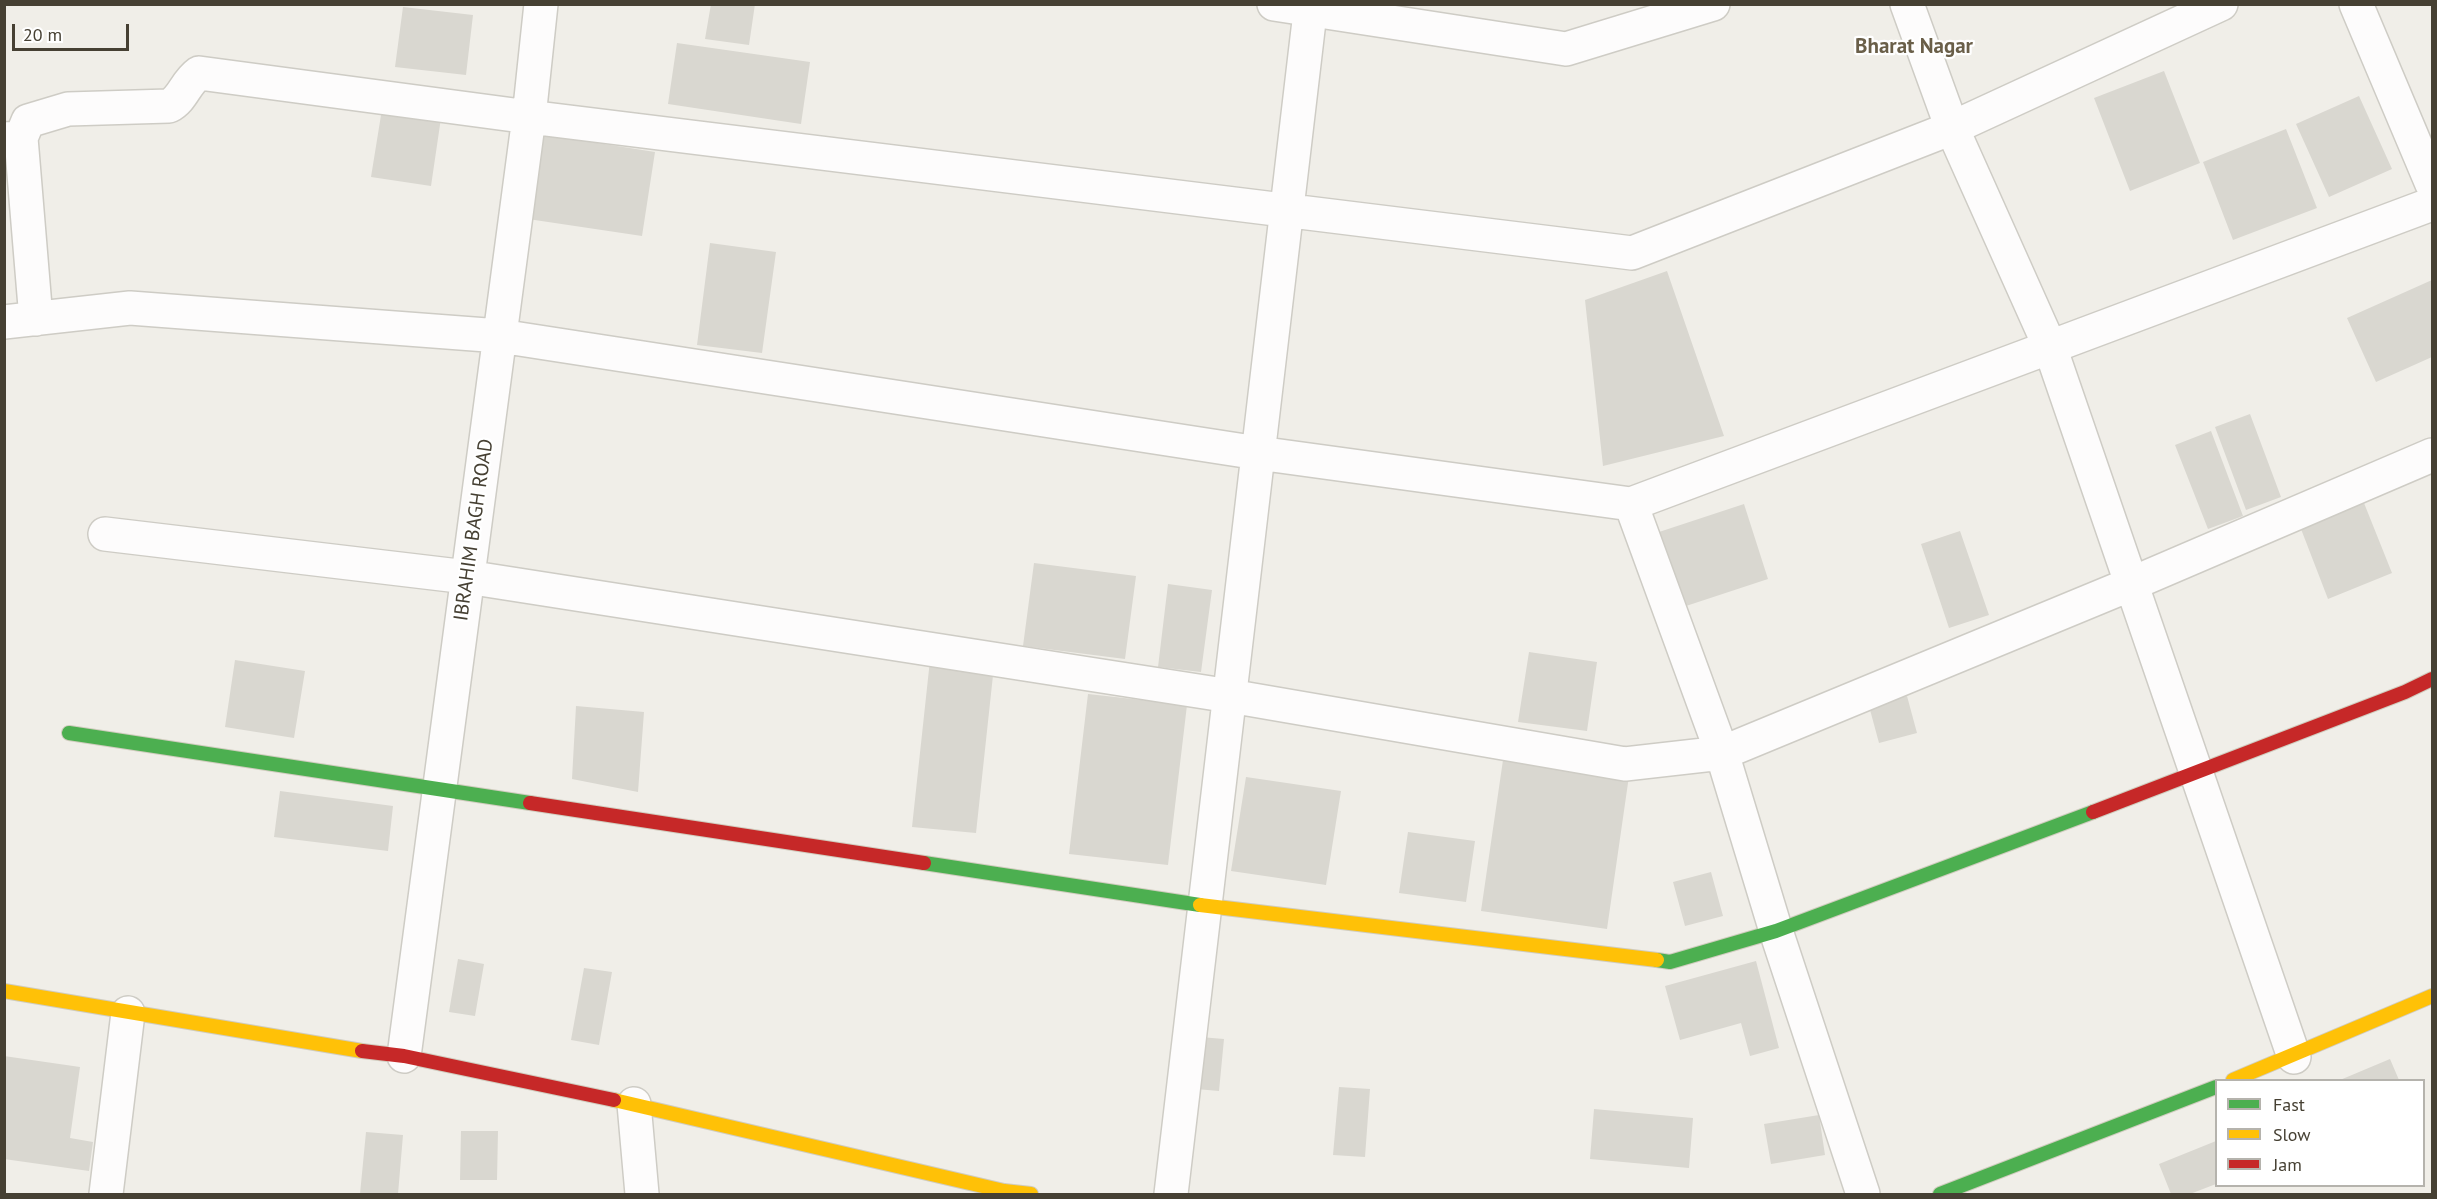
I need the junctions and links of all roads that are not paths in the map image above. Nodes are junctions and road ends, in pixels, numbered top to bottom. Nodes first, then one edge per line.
1 (541, 4) edge
2 (1274, 4) edge
3 (1713, 4) edge
4 (1907, 4) edge
5 (2221, 4) edge
6 (2356, 4) edge
7 (1310, 7) edge
8 (529, 117) junction
9 (1952, 128) junction
10 (13, 138) edge
11 (2433, 184) edge
12 (2433, 204) edge
13 (1287, 210) junction
14 (20, 321) edge
15 (500, 336) junction
16 (2050, 347) junction
17 (1258, 453) junction
18 (2433, 455) edge
19 (1631, 504) junction
20 (105, 534) dead end
21 (468, 578) junction
22 (2131, 584) junction
23 (2433, 679) edge
24 (1230, 696) junction
25 (69, 733) dead end
26 (1722, 753) junction
27 (2196, 774) junction
28 (439, 790) junction
29 (1205, 906) junction
30 (1776, 931) junction
31 (4, 991) edge
32 (2433, 996) edge
33 (128, 1013) junction
34 (404, 1056) junction
35 (2294, 1057) junction
36 (2236, 1079) edge
37 (2215, 1088) edge
38 (634, 1104) junction
39 (1013, 1193) edge
40 (106, 1194) edge
41 (642, 1194) edge
42 (1171, 1194) edge
43 (1863, 1194) edge
44 (1940, 1194) edge

1 - 8 street, IBRAHIM BAGH ROAD
2 - 7 street
3 - 7 street
4 - 9 street
5 - 9 street
6 - 11 street
7 - 13 street
8 - 10 street
8 - 13 street
8 - 15 street, IBRAHIM BAGH ROAD
9 - 13 street
9 - 16 street
10 - 14 street
12 - 16 street
13 - 17 street
14 - 15 street
15 - 17 street
15 - 21 street, IBRAHIM BAGH ROAD
16 - 19 street
16 - 22 street
17 - 19 street
17 - 24 street
18 - 22 street
19 - 26 street
20 - 21 street
21 - 24 street
21 - 28 street, IBRAHIM BAGH ROAD
22 - 26 street
22 - 27 street
23 - 27 street
24 - 26 street
24 - 29 street
25 - 28 street
26 - 30 street
27 - 30 street
27 - 35 street
28 - 29 street
28 - 34 street, IBRAHIM BAGH ROAD
29 - 30 street
29 - 42 street
30 - 43 street
31 - 33 street
32 - 35 street
33 - 34 street
33 - 40 street
34 - 38 street
35 - 36 street
37 - 44 street
38 - 39 street
38 - 41 street

